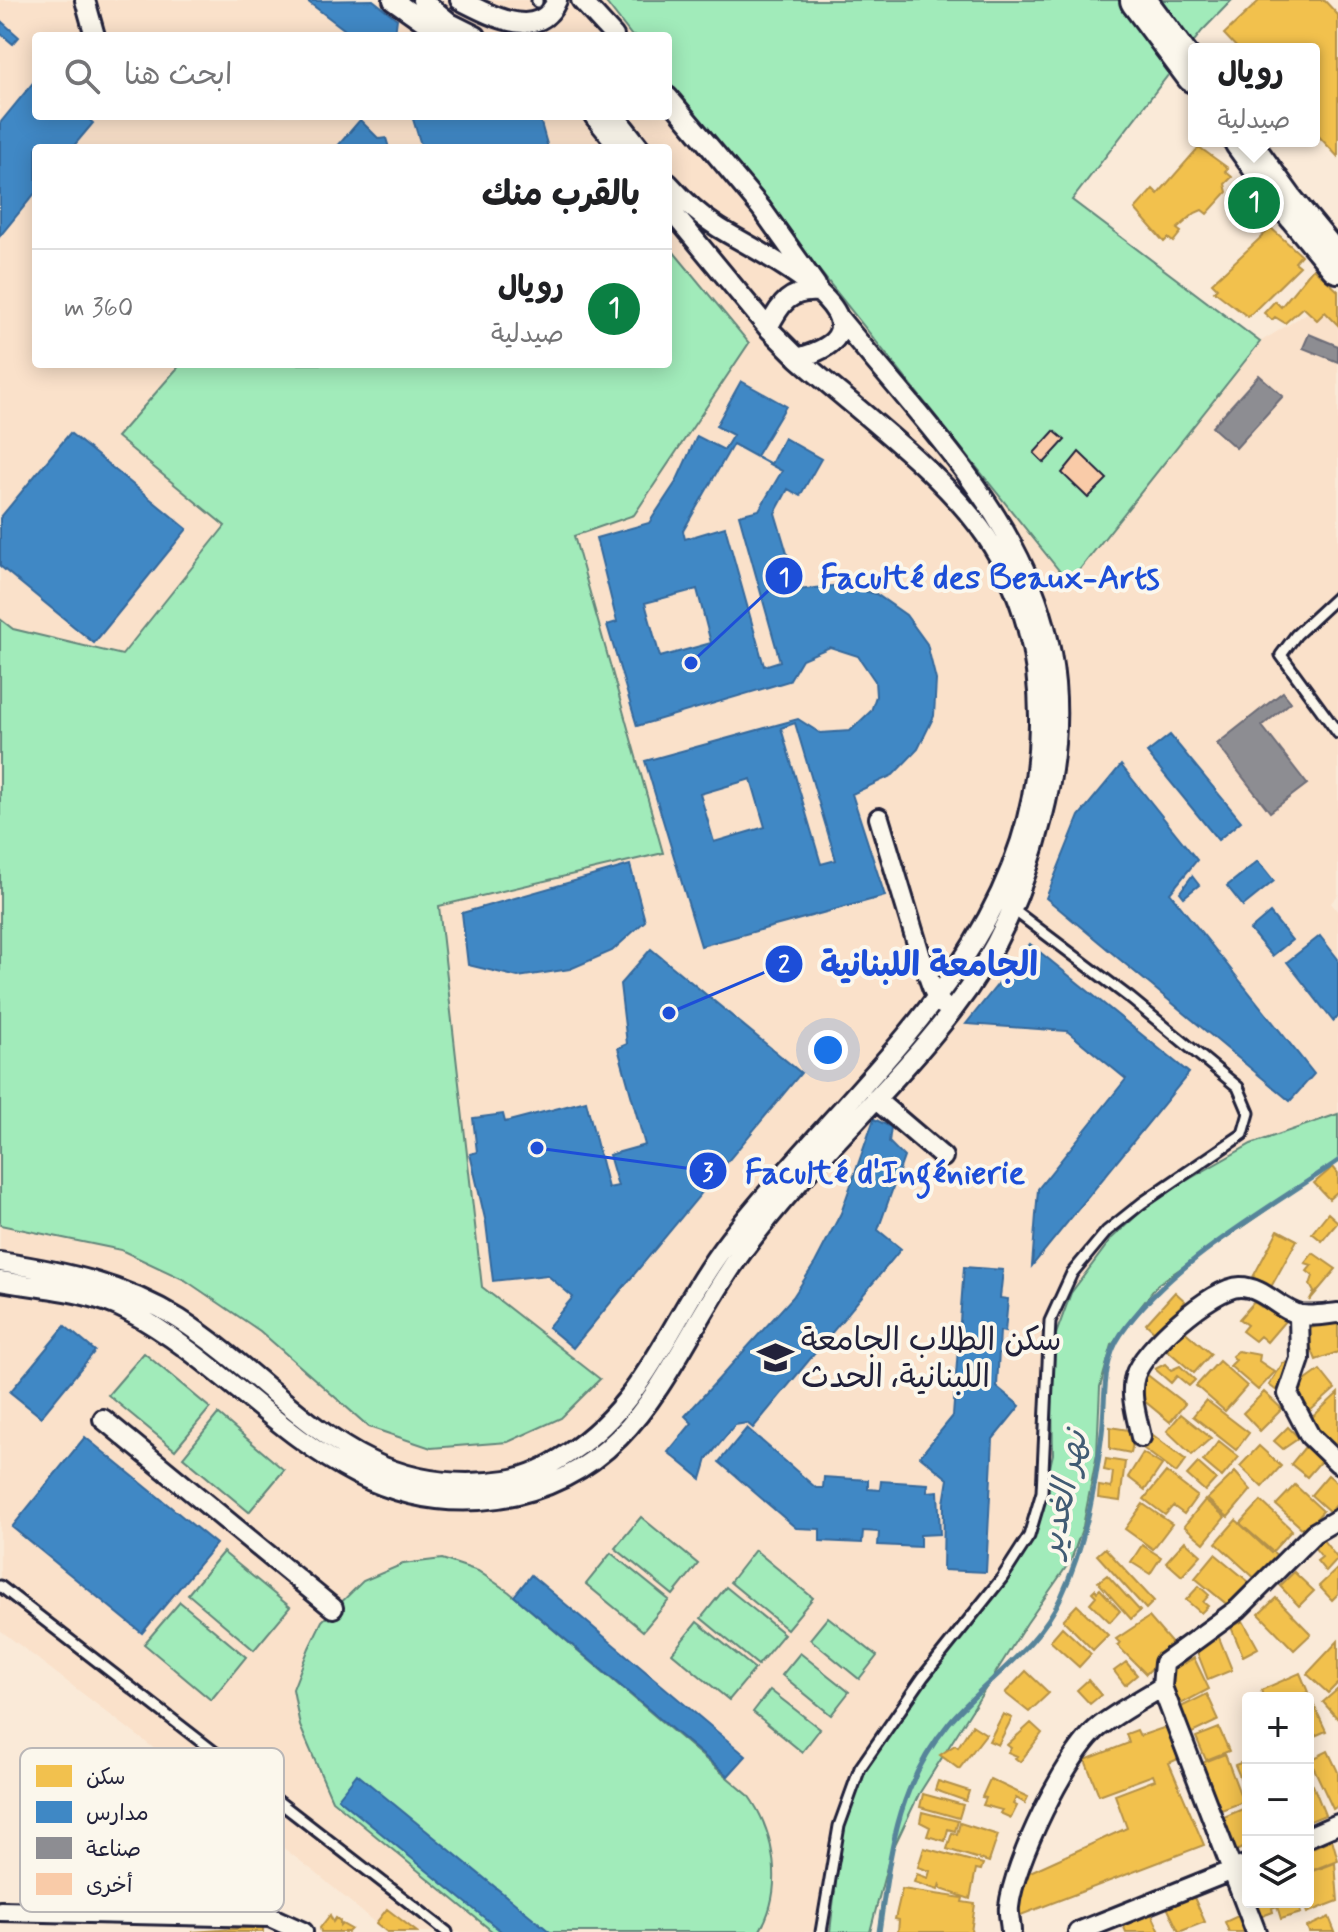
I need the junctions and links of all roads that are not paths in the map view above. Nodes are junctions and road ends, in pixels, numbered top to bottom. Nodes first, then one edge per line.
1 (85, 0) edge
2 (393, 0) edge
3 (460, 0) edge
4 (557, 0) edge
5 (581, 0) edge
6 (1138, 0) edge
7 (412, 4) edge
8 (480, 6) edge
9 (94, 32) edge
10 (440, 32) edge
11 (468, 32) edge
12 (610, 32) edge
13 (1188, 67) edge
14 (672, 102) edge
15 (597, 120) edge
16 (618, 120) edge
17 (617, 144) edge
18 (637, 144) edge
19 (1247, 147) edge
20 (672, 187) edge
21 (672, 212) edge
22 (1338, 265) edge
23 (821, 293) junction
24 (839, 318) junction
25 (768, 328) junction
26 (798, 358) junction
27 (1338, 596) edge
28 (1338, 733) edge
29 (879, 818) dead end
30 (999, 899) junction
31 (1015, 911) junction
32 (944, 1006) junction
33 (875, 1099) junction
34 (943, 1157) dead end
35 (0, 1262) edge
36 (0, 1281) edge
37 (1338, 1313) edge
38 (1299, 1315) junction
39 (666, 1363) junction
40 (103, 1419) dead end
41 (620, 1424) junction
42 (1141, 1437) dead end
43 (1338, 1463) edge
44 (1338, 1519) edge
45 (0, 1586) edge
46 (333, 1608) dead end
47 (1162, 1687) junction
48 (209, 1748) edge
49 (284, 1806) edge
50 (1338, 1824) edge
51 (1310, 1836) edge
52 (1240, 1868) edge
53 (0, 1911) edge
54 (20, 1911) edge
55 (45, 1912) edge
56 (303, 1932) edge
57 (447, 1932) edge
58 (821, 1932) edge
59 (1011, 1932) edge
60 (1078, 1932) edge
61 (1256, 1932) edge

1 - 9 street
2 - 7 street
3 - 8 street
4 - 8 street
5 - 12 street
6 - 13 highway
7 - 10 street
7 - 11 street
14 - 23 street
15 - 17 street
16 - 18 street
19 - 22 highway
20 - 23 street
21 - 25 street
23 - 24 street
23 - 25 street
24 - 26 street
24 - 31 street
25 - 26 street
26 - 30 street
27 - 28 lane
29 - 32 street
30 - 31 lane
30 - 32 street
31 - 32 street
31 - 58 lane
32 - 33 street
32 - 39 street
33 - 34 street
33 - 39 street
35 - 41 street
36 - 41 street
37 - 38 street
38 - 42 street
38 - 43 street
39 - 41 street
40 - 46 street
44 - 47 street
45 - 48 lane
47 - 52 street
47 - 59 street
49 - 57 lane
50 - 51 street
52 - 60 street
52 - 61 street
53 - 54 street
55 - 56 street

